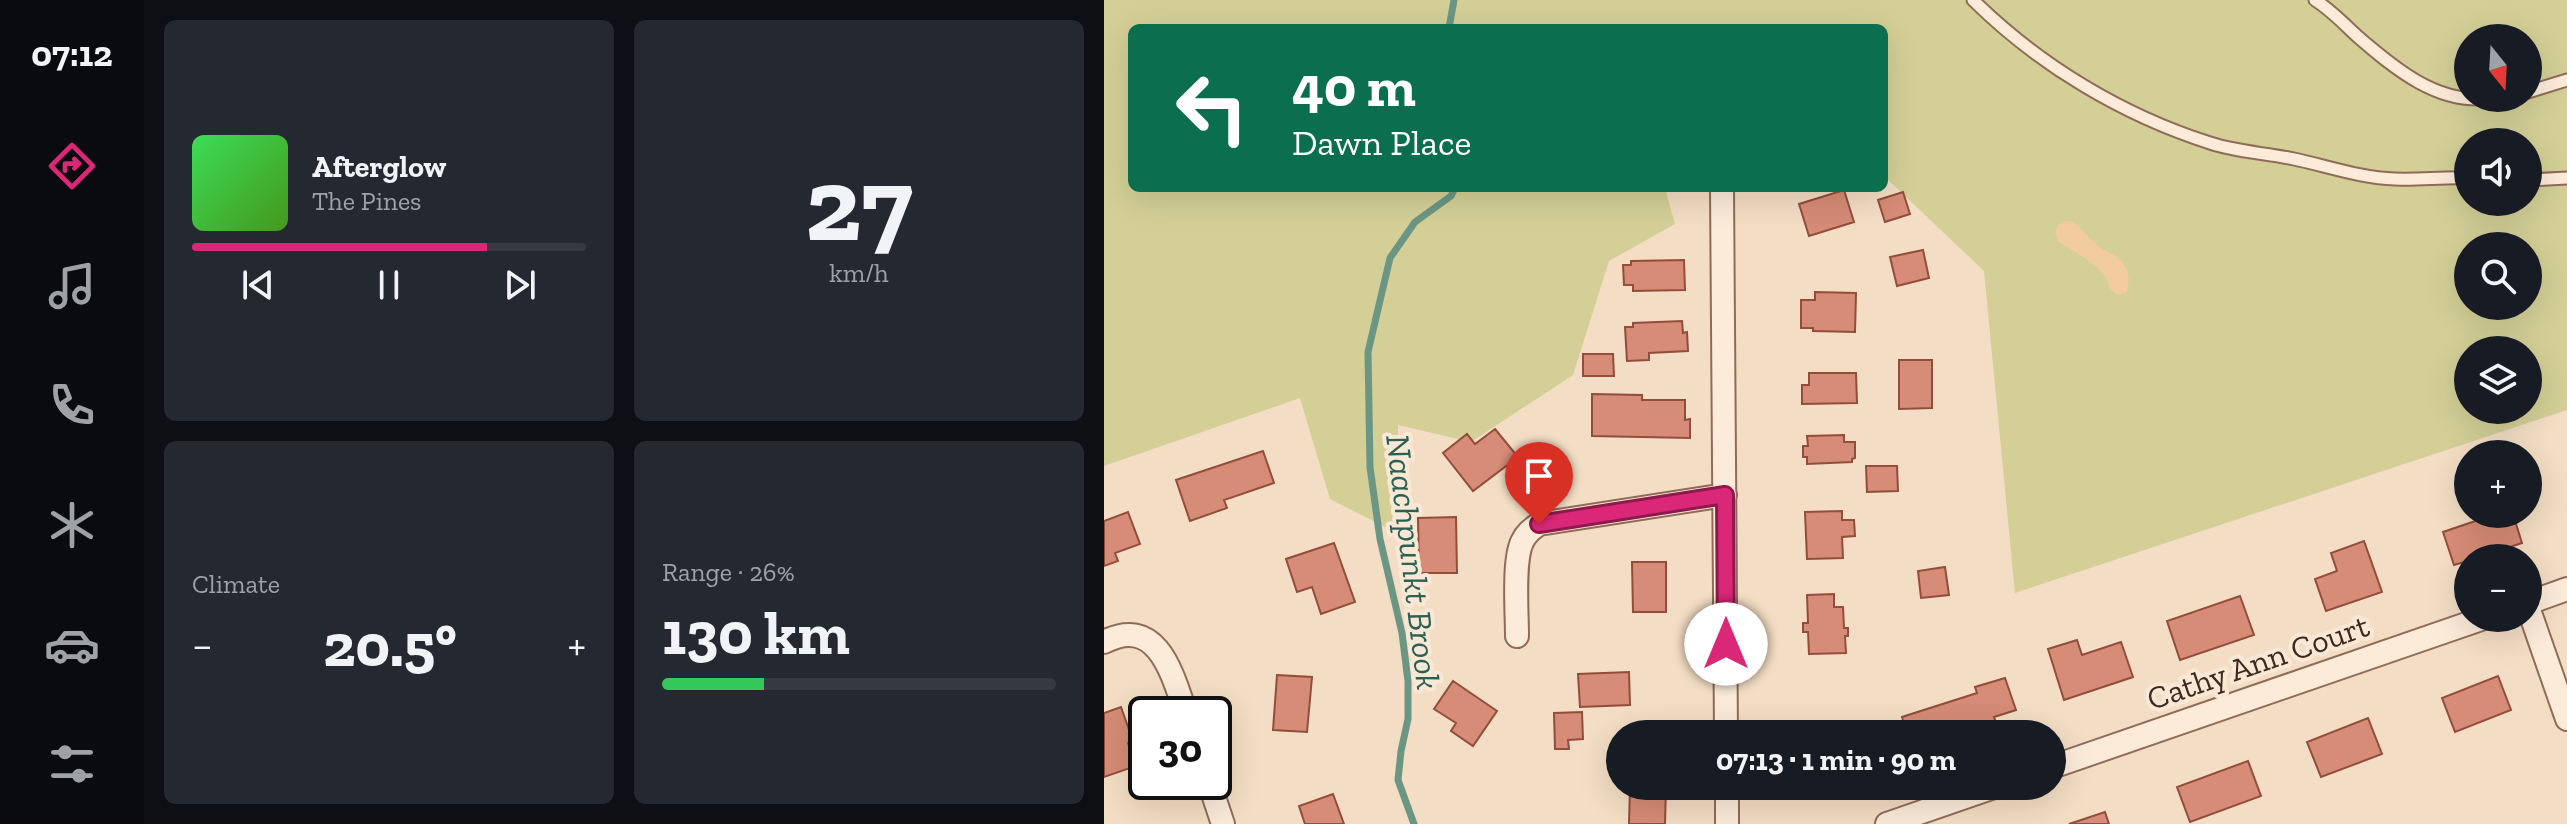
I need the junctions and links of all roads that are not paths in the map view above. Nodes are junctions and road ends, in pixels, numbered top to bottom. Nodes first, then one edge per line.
1 (1973, 0) edge
2 (2315, 0) edge
3 (2567, 80) edge
4 (2542, 88) edge
5 (2454, 97) edge
6 (2454, 178) edge
7 (2567, 178) edge
8 (2542, 179) edge
9 (1722, 192) edge
10 (1725, 495) junction
11 (2567, 589) edge
12 (2542, 599) edge
13 (2454, 628) edge
14 (2537, 632) edge
15 (1517, 636) dead end
16 (1104, 642) edge
17 (1180, 696) edge
18 (2567, 719) edge
19 (1726, 720) edge
20 (2066, 762) edge
21 (1215, 800) edge
22 (1727, 800) edge
23 (1956, 800) edge
24 (1223, 824) edge
25 (1727, 824) edge
26 (1887, 824) edge

1 - 6 lane
2 - 5 lane
3 - 4 lane
7 - 8 lane
9 - 10 street
10 - 15 street
10 - 19 street
11 - 12 street
13 - 20 street, Cathy Ann Court
14 - 18 street
16 - 17 street
21 - 24 street
22 - 25 street
23 - 26 street

